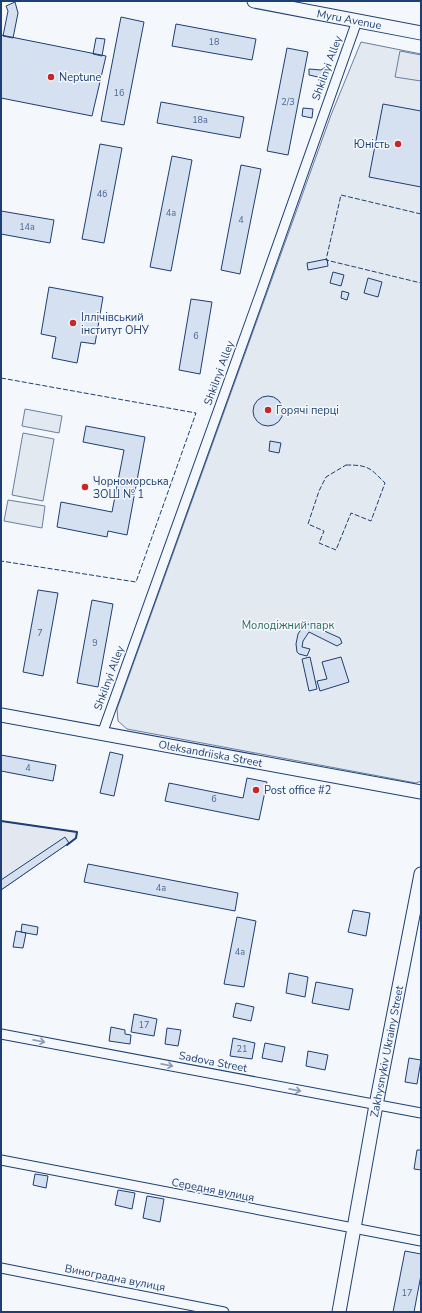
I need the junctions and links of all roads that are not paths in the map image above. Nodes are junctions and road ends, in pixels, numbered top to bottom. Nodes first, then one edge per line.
1 (254, 1) edge
2 (357, 21) junction
3 (421, 33) edge
4 (1, 715) edge
5 (102, 734) junction
6 (421, 792) edge
7 (421, 874) edge
8 (1, 1034) edge
9 (376, 1105) junction
10 (421, 1114) edge
11 (1, 1160) edge
12 (354, 1230) junction
13 (421, 1241) edge
14 (1, 1268) edge
15 (224, 1312) edge
16 (339, 1312) edge

1 - 2 main road, Myru Avenue
2 - 3 main road, Myru Avenue
2 - 5 street, Shkilnyi Alley
4 - 5 main road, Oleksandriiska Street
5 - 6 main road, Oleksandriiska Street
7 - 9 main road, Zakhysnykiv Ukrainy Street
8 -> 9 street, Sadova Street
9 - 10 street, Sadova Street
9 - 12 main road, Zakhysnykiv Ukrainy Street
11 - 12 street, Середня вулиця
12 - 13 street, Середня вулиця
12 - 16 main road, Zakhysnykiv Ukrainy Street
14 - 15 street, Виноградна вулиця

